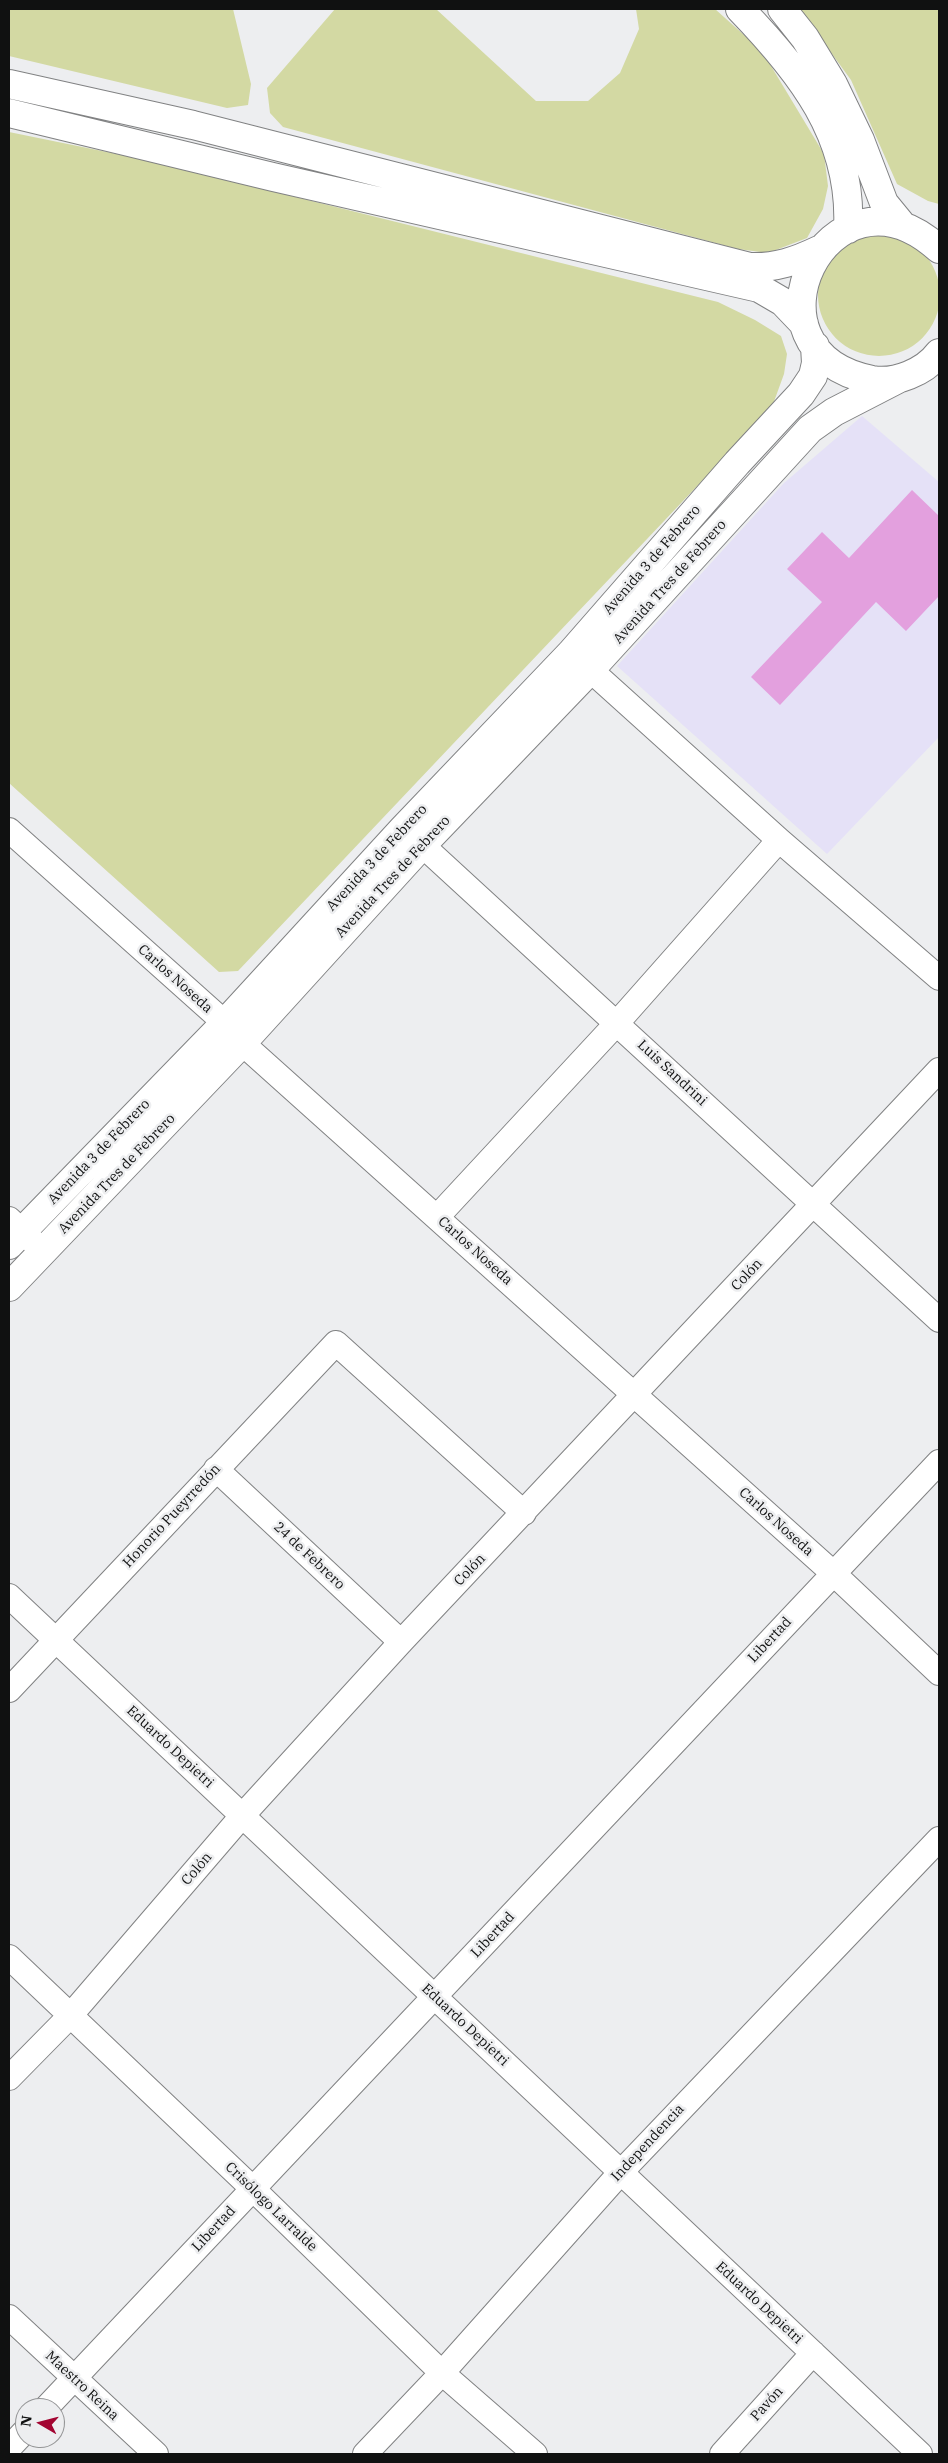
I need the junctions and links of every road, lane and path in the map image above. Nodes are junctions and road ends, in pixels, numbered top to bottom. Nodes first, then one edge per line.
1 (740, 9) edge
2 (782, 9) edge
3 (9, 84) edge
4 (9, 113) edge
5 (848, 228) junction
6 (926, 236) edge
7 (820, 250) junction
8 (809, 335) junction
9 (925, 368) edge
10 (580, 661) junction
11 (9, 831) edge
12 (413, 836) junction
13 (779, 840) junction
14 (939, 978) edge
15 (617, 1023) junction
16 (233, 1033) junction
17 (939, 1070) edge
18 (814, 1204) junction
19 (437, 1216) junction
20 (13, 1231) edge
21 (43, 1251) junction
22 (9, 1287) edge
23 (939, 1320) edge
24 (635, 1394) junction
25 (939, 1462) edge
26 (216, 1469) junction
27 (524, 1513) junction
28 (833, 1573) junction
29 (9, 1596) edge
30 (55, 1640) junction
31 (401, 1642) junction
32 (939, 1673) edge
33 (9, 1690) edge
34 (242, 1816) junction
35 (939, 1839) edge
36 (9, 1957) edge
37 (435, 1997) junction
38 (70, 2016) junction
39 (9, 2078) edge
40 (620, 2172) junction
41 (252, 2188) junction
42 (9, 2317) edge
43 (813, 2353) junction
44 (442, 2373) junction
45 (74, 2378) junction
46 (55, 2398) edge
47 (156, 2454) edge
48 (365, 2454) edge
49 (535, 2454) edge
50 (722, 2454) edge
51 (920, 2454) edge

1 - 5 main road
2 - 6 main road
3 - 7 main road
4 - 8 main road
5 - 6 main road
5 - 7 main road
7 - 8 main road, Avenida 3 de Febrero
8 - 9 main road
8 - 10 main road, Avenida 3 de Febrero
9 - 10 main road, Avenida Tres de Febrero
10 - 12 main road, Avenida Tres de Febrero
10 - 13 street
11 - 16 street, Carlos Noseda
12 - 15 street, Luis Sandrini
12 - 16 main road, Avenida Tres de Febrero
13 - 14 street
13 - 15 street
15 - 18 street, Luis Sandrini
15 - 19 street
16 - 19 street, Carlos Noseda
16 - 20 main road, Avenida 3 de Febrero
16 - 21 main road, Avenida Tres de Febrero
17 - 18 street, Colón
18 - 23 street, Luis Sandrini
18 - 24 street, Colón
19 - 24 street, Carlos Noseda
20 - 21 street
21 - 22 main road, Avenida Tres de Febrero
24 - 27 street, Colón
24 - 28 street, Carlos Noseda
25 - 28 street, Libertad
26 - 27 street, Honorio Pueyrredón
26 - 30 street, Honorio Pueyrredón
26 - 31 street, 24 de Febrero
27 - 31 street, Colón
28 - 32 street, Carlos Noseda
28 - 37 street, Libertad
29 - 30 street, Eduardo Depietri
30 - 33 street, Honorio Pueyrredón
30 - 34 street, Eduardo Depietri
31 - 34 street, Colón
34 - 37 street, Eduardo Depietri
34 - 38 street, Colón
35 - 40 street, Independencia
36 - 38 street, Crisólogo Larralde
37 - 40 street, Eduardo Depietri
37 - 41 street, Libertad
38 - 39 street, Colón
38 - 41 street, Crisólogo Larralde
40 - 43 street, Eduardo Depietri
40 - 44 street, Independencia
41 - 44 street, Crisólogo Larralde
41 - 45 street, Libertad
42 - 45 street, Maestro Reina
43 - 50 street, Pavón
43 - 51 street, Eduardo Depietri
44 - 48 street, Independencia
44 - 49 street, Crisólogo Larralde
45 - 46 street, Libertad
45 - 47 street, Maestro Reina

